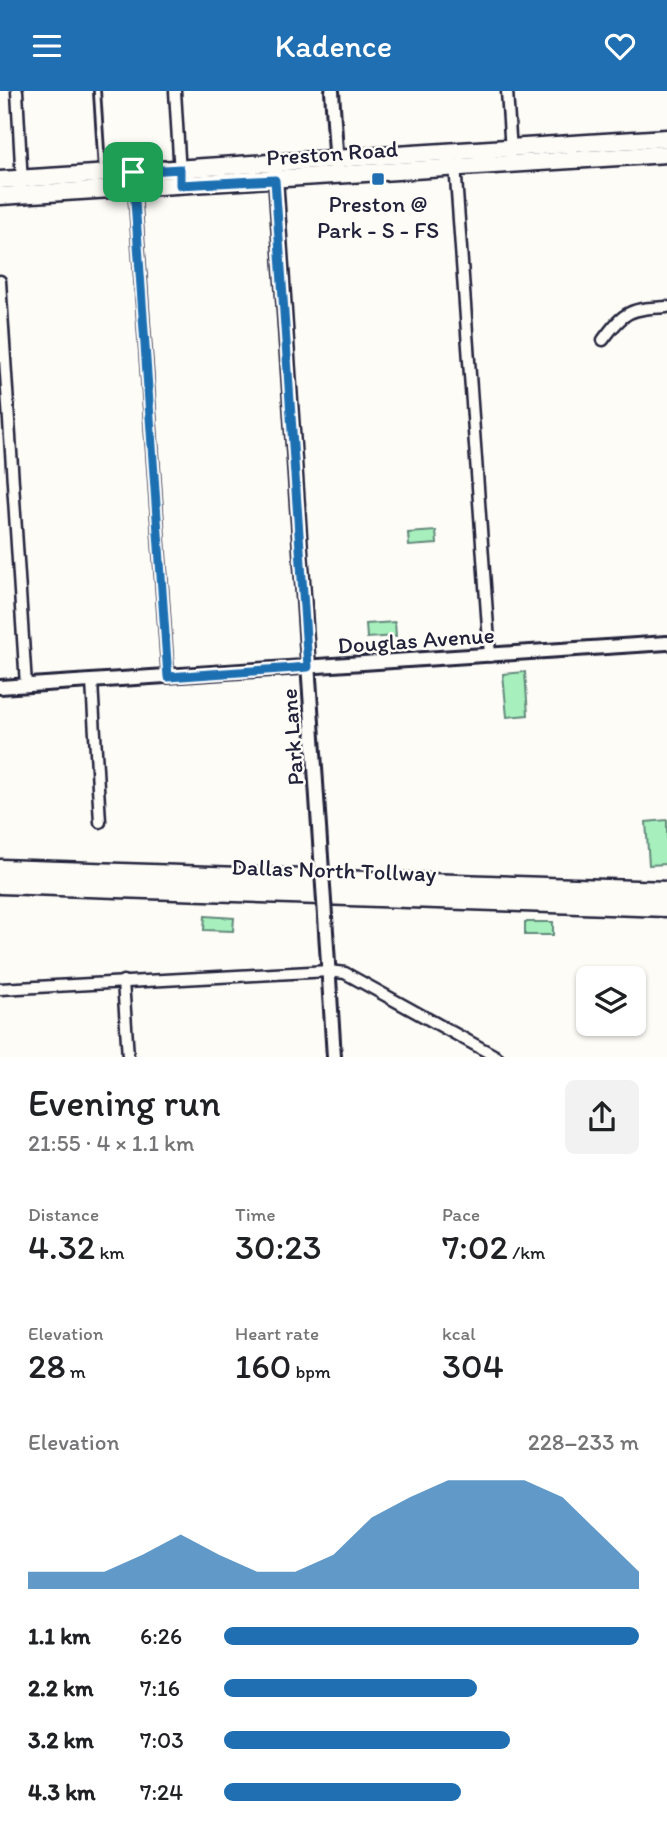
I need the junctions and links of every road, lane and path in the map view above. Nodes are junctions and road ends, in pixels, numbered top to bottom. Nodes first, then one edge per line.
1 (17, 91) edge
2 (97, 91) edge
3 (175, 91) edge
4 (332, 91) edge
5 (507, 91) edge
6 (667, 138) edge
7 (667, 154) edge
8 (512, 156) junction
9 (455, 160) junction
10 (274, 163) junction
11 (337, 167) junction
12 (103, 173) junction
13 (180, 177) junction
14 (0, 180) edge
15 (134, 180) junction
16 (275, 180) junction
17 (22, 187) junction
18 (0, 196) edge
19 (0, 281) edge
20 (667, 307) edge
21 (603, 340) dead end
22 (667, 643) edge
23 (490, 656) junction
24 (308, 667) junction
25 (168, 677) junction
26 (92, 682) junction
27 (26, 685) junction
28 (0, 687) edge
29 (100, 822) dead end
30 (0, 869) edge
31 (0, 884) edge
32 (667, 891) edge
33 (667, 907) edge
34 (329, 971) junction
35 (123, 981) junction
36 (0, 989) edge
37 (128, 1057) edge
38 (334, 1057) edge
39 (497, 1057) edge

1 - 17 street
2 - 12 lane
3 - 13 street
4 - 11 street
5 - 8 street
6 - 8 main road, Preston Road
7 - 8 main road, Preston Road
8 - 9 main road, Preston Road
9 - 11 main road, Preston Road
9 - 23 street
10 - 11 main road, Preston Road
10 - 13 main road, Preston Road
10 - 16 street, Park Lane
11 - 16 main road, Preston Road
12 - 15 main road, Preston Road
12 - 17 main road, Preston Road
13 - 15 main road, Preston Road
13 - 16 main road, Preston Road
14 - 17 main road, Preston Road
15 - 17 main road, Preston Road
15 - 25 street
16 - 24 street, Park Lane
17 - 18 main road, Preston Road
19 - 27 street
20 - 21 street
22 - 23 street, Douglas Avenue
23 - 24 street, Douglas Avenue
24 - 25 street, Douglas Avenue
24 - 34 street, Park Lane, bridge
25 - 26 street, Douglas Avenue
26 - 27 street, Douglas Avenue
26 - 29 street
27 - 28 street, Douglas Avenue
30 - 32 highway, Dallas North Tollway
31 - 33 highway, Dallas North Tollway
34 - 35 street
34 - 38 street, Park Lane
34 - 39 street
35 - 36 street
35 - 37 street

